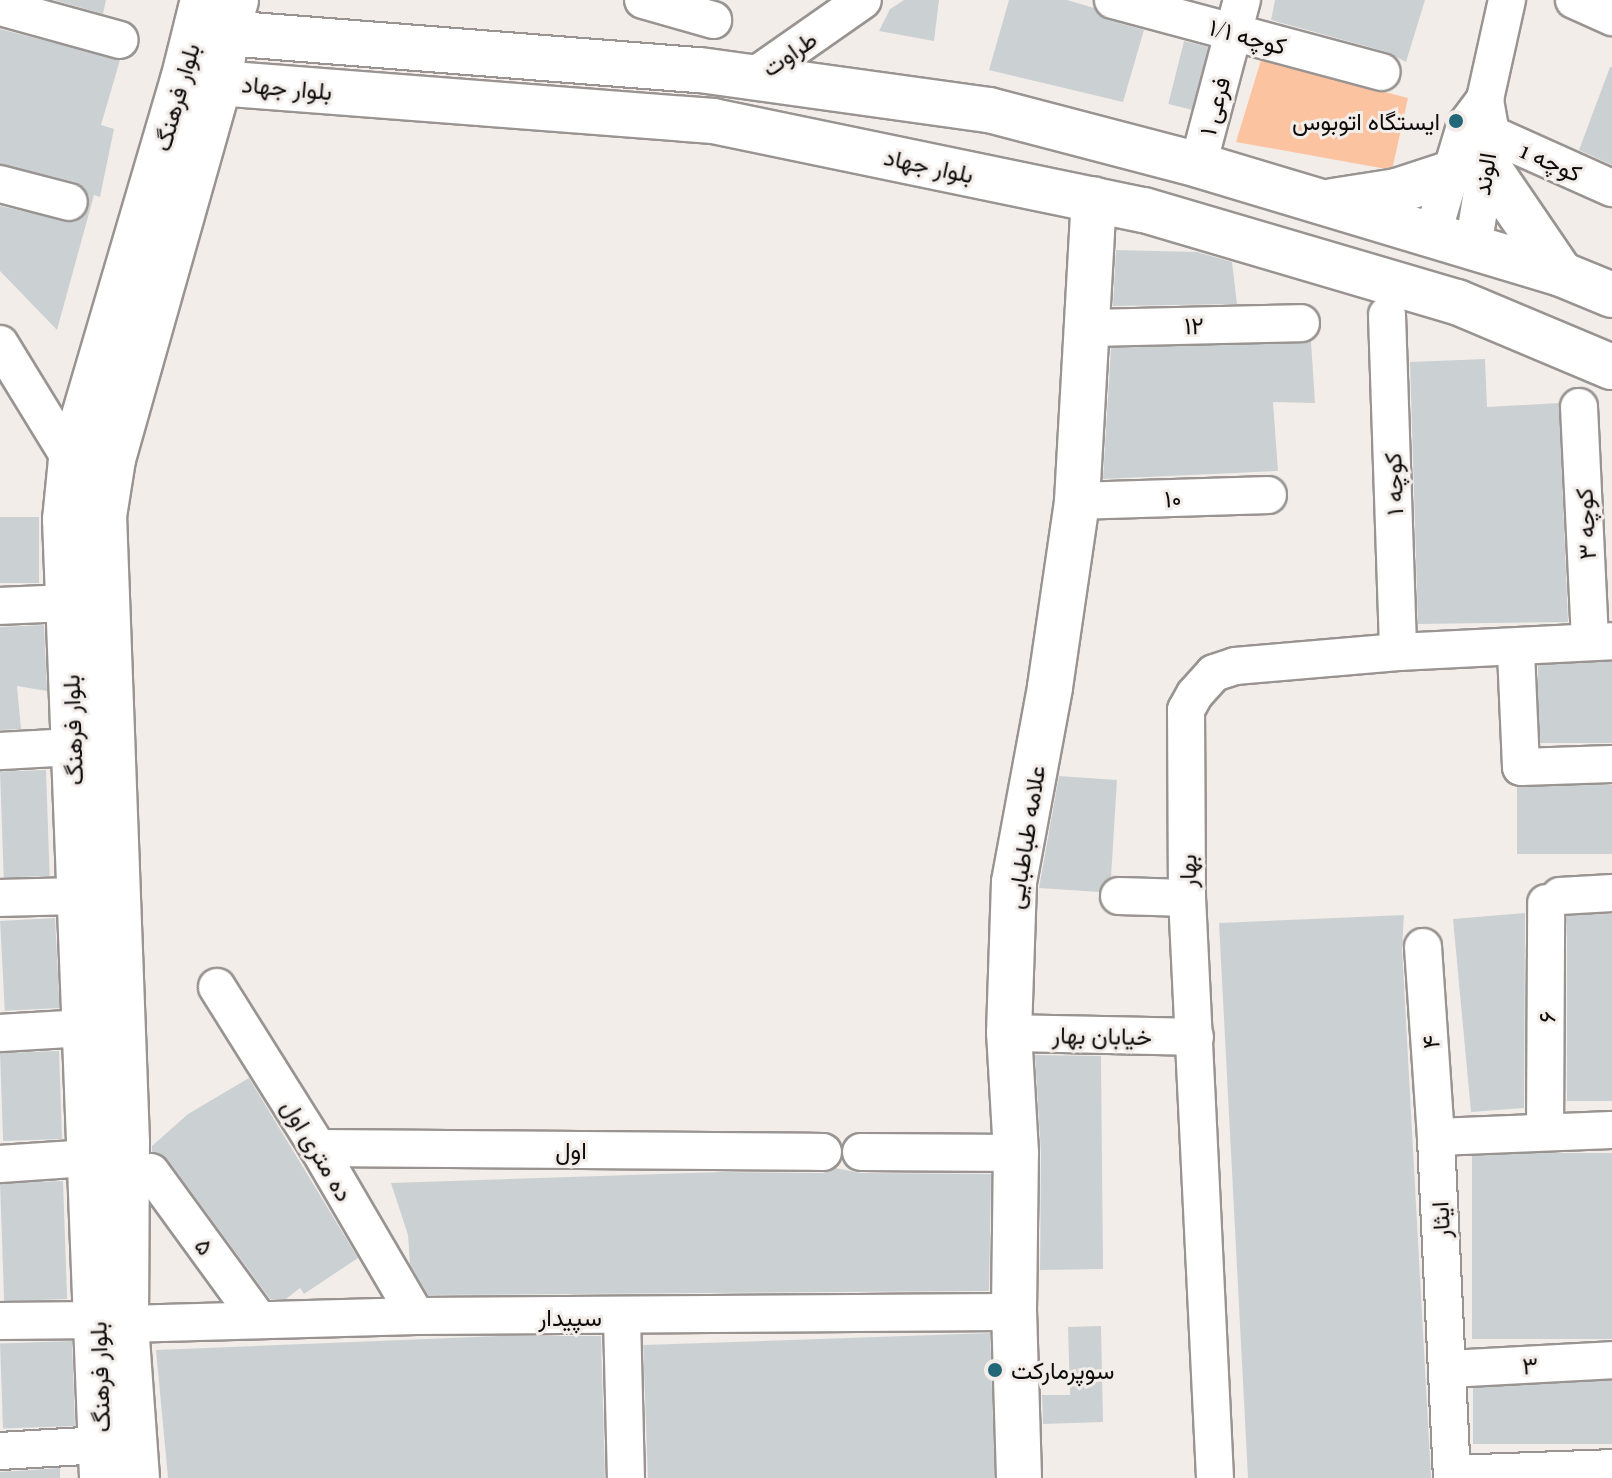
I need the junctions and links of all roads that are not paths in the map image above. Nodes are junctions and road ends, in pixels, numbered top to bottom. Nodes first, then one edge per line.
1 (643, 0) edge
2 (863, 0) edge
3 (1113, 0) edge
4 (1507, 0) edge
5 (1574, 0) edge
6 (0, 7) edge
7 (716, 10) edge
8 (215, 15) edge
9 (1238, 16) edge
10 (1612, 17) edge
11 (120, 40) dead end
12 (700, 70) junction
13 (1382, 72) dead end
14 (753, 77) junction
15 (202, 81) junction
16 (1478, 142) junction
17 (1198, 165) junction
18 (0, 184) edge
19 (1612, 188) edge
20 (1094, 199) junction
21 (69, 202) dead end
22 (1321, 202) junction
23 (1453, 242) junction
24 (1561, 274) junction
25 (1612, 295) edge
26 (1402, 302) junction
27 (1457, 302) junction
28 (1301, 323) dead end
29 (1087, 328) junction
30 (0, 344) edge
31 (1612, 367) edge
32 (1579, 407) dead end
33 (71, 460) junction
34 (1268, 495) dead end
35 (1077, 501) junction
36 (68, 603) junction
37 (0, 606) edge
38 (1601, 642) edge
39 (1524, 646) junction
40 (1398, 652) junction
41 (73, 747) junction
42 (0, 751) edge
43 (1612, 764) edge
44 (1612, 893) edge
45 (79, 896) junction
46 (1119, 896) dead end
47 (0, 898) edge
48 (1187, 898) junction
49 (1423, 947) dead end
50 (217, 987) dead end
51 (84, 1028) junction
52 (0, 1033) edge
53 (1009, 1033) junction
54 (1195, 1037) junction
55 (1612, 1130) edge
56 (1545, 1132) junction
57 (1436, 1137) junction
58 (318, 1148) junction
59 (823, 1152) dead end
60 (861, 1152) dead end
61 (1016, 1153) junction
62 (87, 1158) junction
63 (0, 1164) edge
64 (151, 1172) dead end
65 (1014, 1312) junction
66 (416, 1316) junction
67 (622, 1317) junction
68 (259, 1320) junction
69 (0, 1321) edge
70 (111, 1322) junction
71 (1612, 1360) edge
72 (1448, 1369) junction
73 (0, 1451) edge
74 (102, 1461) edge
75 (1612, 1468) edge
76 (1452, 1476) edge
77 (137, 1478) edge
78 (626, 1478) edge
79 (1019, 1478) edge
80 (1215, 1478) edge

1 - 7 street
2 - 14 street, طراوت
3 - 9 street, کوچه ۱/۱
4 - 16 street, الوند
5 - 10 street
6 - 11 street
7 - 12 street
8 - 12 main road, بلوار جهاد
8 - 15 main road, بلوار فرهنگ
9 - 13 street, کوچه ۱/۱
9 - 17 street, فرعی ۱
12 - 14 main road, بلوار جهاد
14 - 17 main road, بلوار جهاد
15 - 20 main road, بلوار جهاد
15 - 33 main road, بلوار فرهنگ
15 - 70 main road, بلوار فرهنگ
16 - 19 street, کوچه 1
16 - 22 main road
16 - 23 street, الوند
16 - 24 main road
17 - 22 main road, بلوار جهاد
18 - 21 street
20 - 26 main road, بلوار جهاد
20 - 29 main road, علامه طباطبایی
22 - 23 main road, بلوار جهاد
23 - 24 main road, بلوار جهاد
23 - 26 main road
23 - 27 main road
24 - 25 main road, بلوار جهاد
26 - 27 main road, بلوار جهاد
26 - 40 street, کوچه ۱
27 - 31 main road, بلوار جهاد
28 - 29 street, ۱۲
29 - 35 main road, علامه طباطبایی
30 - 33 street
32 - 38 street, کوچه ۳
33 - 36 main road, بلوار فرهنگ
34 - 35 street, ۱۰
35 - 53 main road, علامه طباطبایی
36 - 37 street
36 - 41 main road, بلوار فرهنگ
38 - 39 street, بهار
39 - 40 street, بهار
39 - 43 street
40 - 48 street, بهار
41 - 42 street
41 - 45 main road, بلوار فرهنگ
44 - 56 street, ۶
45 - 47 street
45 - 51 main road, بلوار فرهنگ
46 - 48 street
48 - 54 street, بهار
49 - 57 street, ۴
50 - 58 street, ده متری اول
51 - 52 street
51 - 62 main road, بلوار فرهنگ
53 - 54 street, خیابان بهار
53 - 61 main road, علامه طباطبایی
54 - 80 street, بهار
55 - 56 street
56 - 57 street
57 - 72 street, ایثار
58 - 59 street, اول
58 - 66 street, ده متری اول
60 - 61 street
61 - 65 main road, علامه طباطبایی
62 - 63 street
62 - 70 main road, بلوار فرهنگ
64 - 68 street, ۵
65 - 67 street, سپیدار
65 - 79 main road, علامه طباطبایی
66 - 67 street, سپیدار
66 - 68 street, سپیدار
67 - 78 street
68 - 70 street, سپیدار
69 - 70 street, سپیدار
70 - 74 main road, بلوار فرهنگ
70 - 77 main road, بلوار فرهنگ
71 - 72 street, ۳
72 - 76 street, ایثار
73 - 74 street
75 - 76 street

